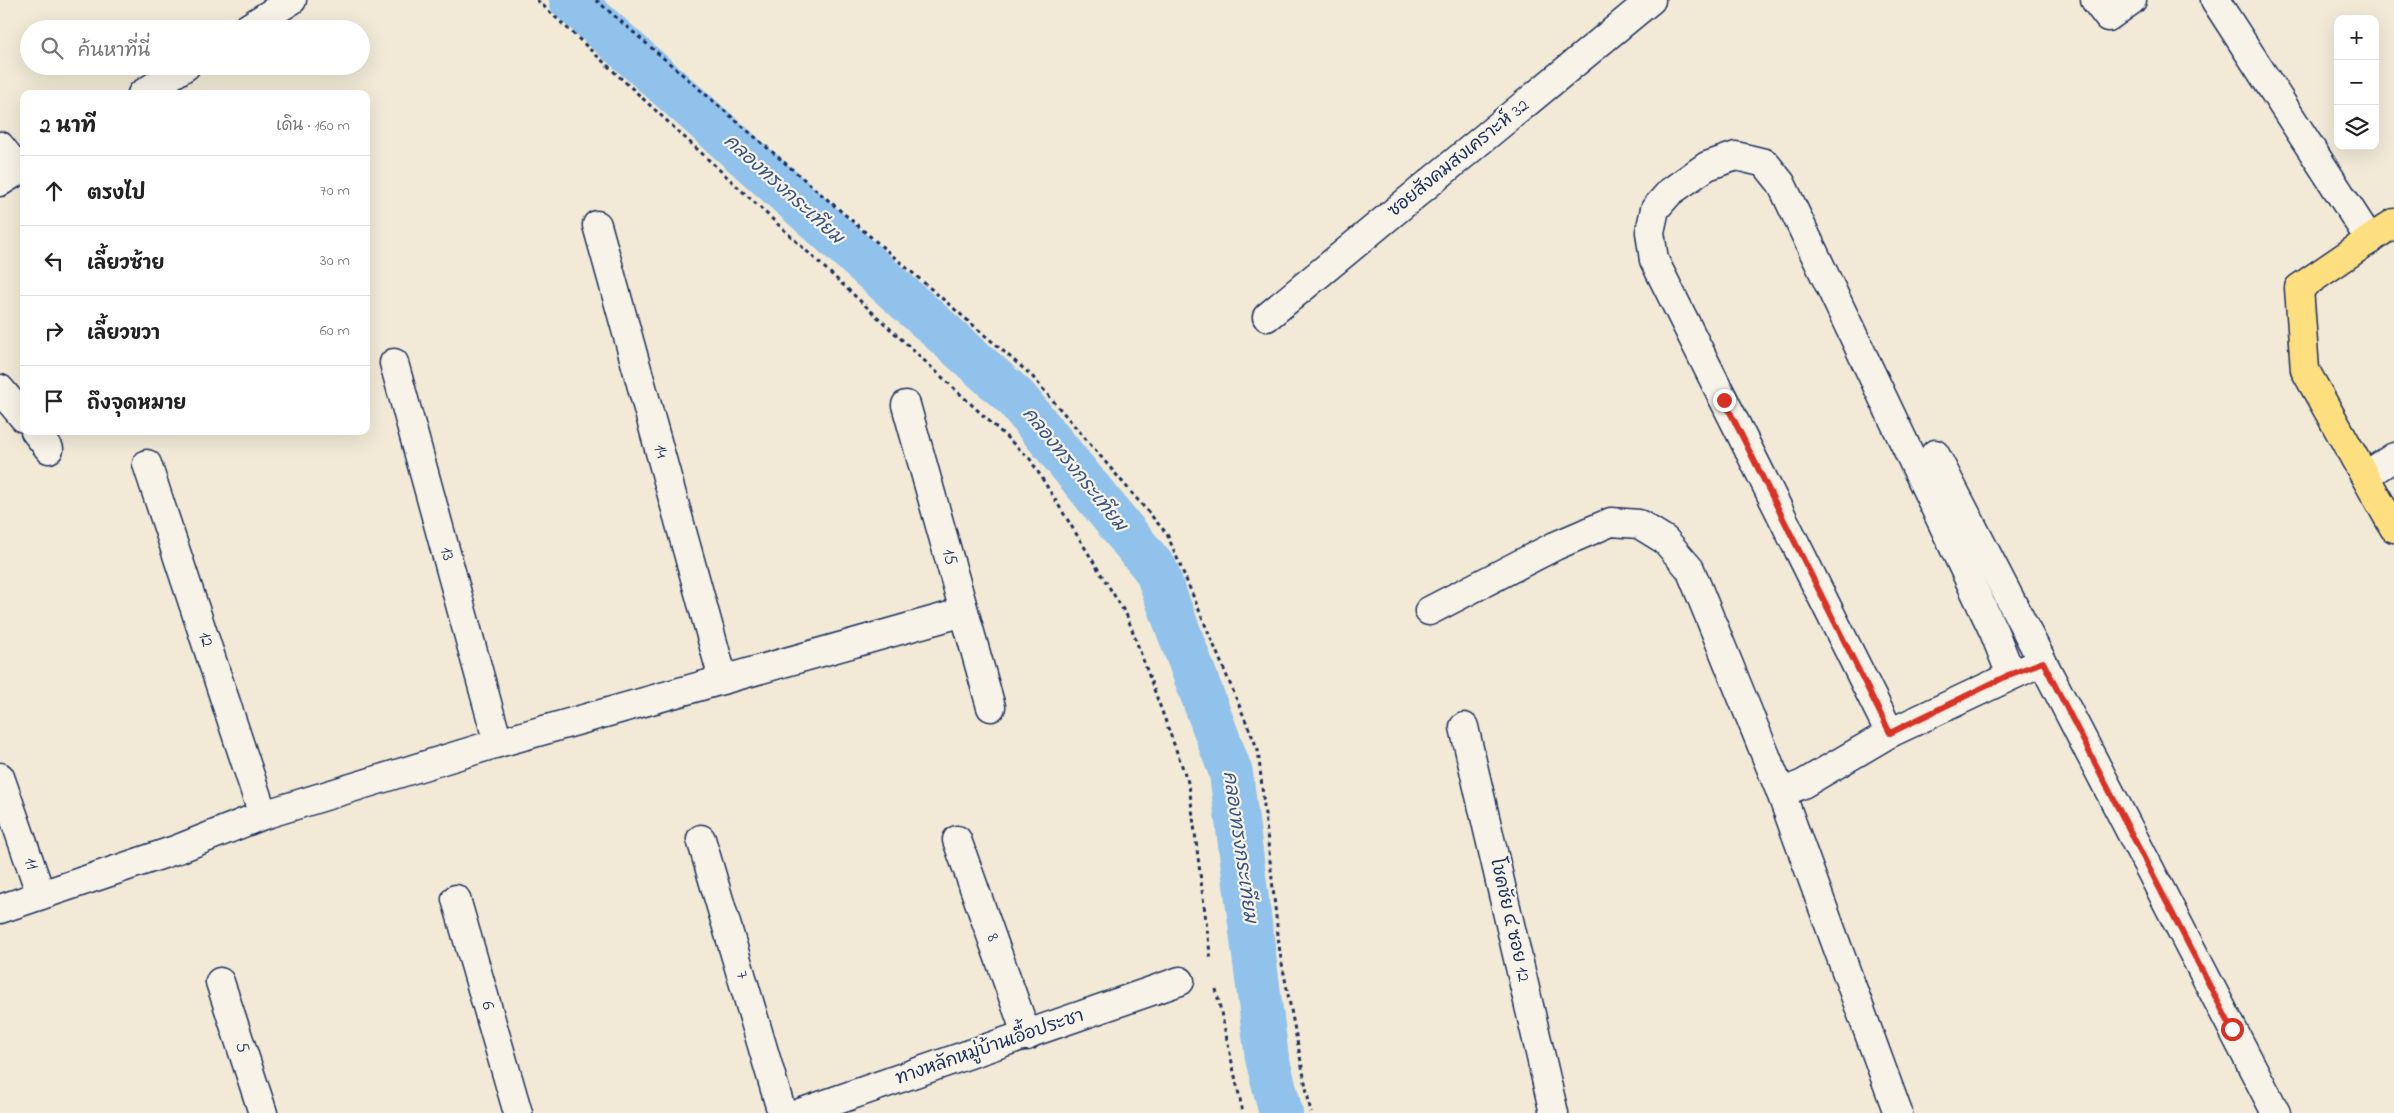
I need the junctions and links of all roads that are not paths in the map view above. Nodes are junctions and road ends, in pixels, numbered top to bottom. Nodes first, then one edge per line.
1 (1651, 0) edge
2 (2095, 0) edge
3 (2132, 0) edge
4 (2216, 0) edge
5 (279, 3) edge
6 (257, 20) edge
7 (172, 75) edge
8 (148, 90) edge
9 (0, 146) edge
10 (14, 173) edge
11 (2394, 223) edge
12 (597, 224) dead end
13 (2370, 240) junction
14 (1267, 317) dead end
15 (394, 363) dead end
16 (0, 389) edge
17 (906, 406) dead end
18 (20, 413) edge
19 (1935, 454) dead end
20 (2394, 457) edge
21 (146, 464) dead end
22 (2365, 476) junction
23 (2394, 528) edge
24 (1429, 610) dead end
25 (964, 612) junction
26 (2043, 662) junction
27 (2011, 674) junction
28 (723, 679) junction
29 (991, 707) dead end
30 (1464, 727) dead end
31 (1890, 733) junction
32 (498, 743) junction
33 (0, 777) edge
34 (1781, 793) junction
35 (263, 815) junction
36 (701, 839) dead end
37 (957, 840) dead end
38 (41, 895) junction
39 (456, 899) dead end
40 (0, 909) edge
41 (1180, 981) dead end
42 (220, 982) dead end
43 (1027, 1036) junction
44 (263, 1113) edge
45 (518, 1113) edge
46 (782, 1113) edge
47 (800, 1113) edge
48 (1554, 1113) edge
49 (1898, 1113) edge
50 (2276, 1113) edge

1 - 14 street, ซอยสังคมสงเคราะห์ 32
2 - 3 street
4 - 13 street
5 - 6 street
7 - 8 street
9 - 10 street
11 - 13 main road
12 - 28 street, 14
13 - 22 main road
15 - 32 street, 13
16 - 18 street
17 - 25 street, 15
19 - 26 street
20 - 22 street
21 - 35 street, 12
22 - 23 main road
24 - 34 street
25 - 28 street
25 - 29 street, 15
26 - 27 street
26 - 50 street
27 - 31 street
27 - 31 street
28 - 32 street
30 - 48 street, โชคชัย ๔ ซอย 12
31 - 34 street
32 - 35 street
33 - 38 street, 11
34 - 49 street
35 - 38 street
36 - 46 street, 7
37 - 43 street, 8
38 - 40 street
39 - 45 street, 6
41 - 43 street, ทางหลักหมู่บ้านเอื้อประชา
42 - 44 street, 5
43 - 47 street, ทางหลักหมู่บ้านเอื้อประชา

